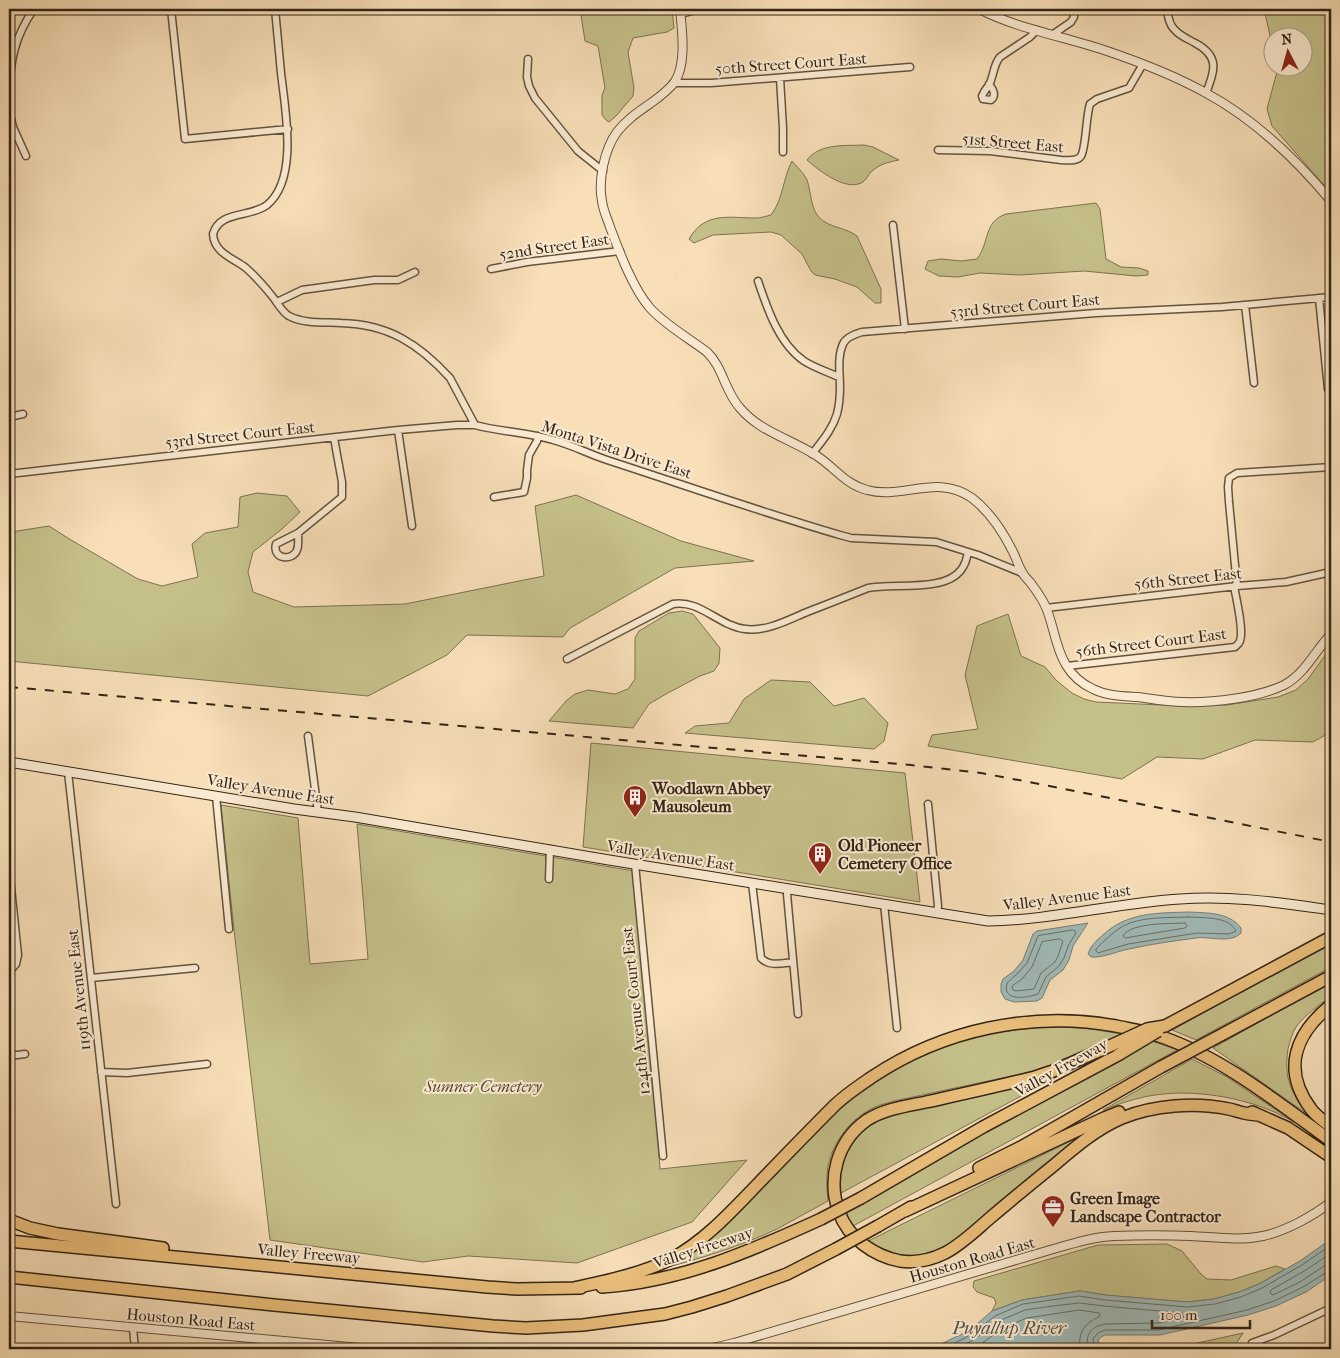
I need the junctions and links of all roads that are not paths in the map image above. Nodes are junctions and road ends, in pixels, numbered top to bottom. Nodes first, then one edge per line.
1 (34, 9) edge
2 (171, 9) edge
3 (275, 9) edge
4 (699, 9) edge
5 (978, 9) edge
6 (1074, 9) edge
7 (1167, 9) edge
8 (680, 11) edge
9 (1037, 30) junction
10 (1052, 35) junction
11 (528, 59) dead end
12 (1143, 64) junction
13 (910, 68) dead end
14 (780, 78) junction
15 (674, 83) junction
16 (989, 84) dead end
17 (1206, 93) junction
18 (9, 96) edge
19 (9, 110) edge
20 (288, 129) junction
21 (938, 150) dead end
22 (783, 152) dead end
23 (26, 156) dead end
24 (603, 171) junction
25 (1331, 201) edge
26 (893, 225) dead end
27 (620, 251) junction
28 (491, 269) dead end
29 (415, 272) dead end
30 (758, 281) dead end
31 (1331, 297) edge
32 (1319, 298) junction
33 (277, 302) junction
34 (1245, 304) junction
35 (905, 329) junction
36 (839, 378) junction
37 (1254, 383) dead end
38 (1328, 389) dead end
39 (23, 414) dead end
40 (9, 417) edge
41 (474, 425) junction
42 (398, 430) junction
43 (538, 436) junction
44 (334, 438) junction
45 (812, 454) junction
46 (1331, 467) edge
47 (9, 474) edge
48 (494, 497) dead end
49 (412, 526) dead end
50 (298, 533) dead end
51 (968, 552) junction
52 (1331, 572) edge
53 (1022, 573) junction
54 (1236, 586) junction
55 (1046, 608) junction
56 (1331, 634) edge
57 (567, 659) dead end
58 (1067, 666) junction
59 (308, 736) dead end
60 (9, 762) edge
61 (68, 772) junction
62 (216, 796) junction
63 (928, 804) dead end
64 (318, 812) junction
65 (550, 849) junction
66 (635, 864) junction
67 (9, 868) edge
68 (549, 879) dead end
69 (752, 883) junction
70 (791, 889) junction
71 (884, 904) junction
72 (1331, 910) edge
73 (936, 913) junction
74 (230, 929) dead end
75 (1328, 939) edge
76 (793, 962) junction
77 (195, 968) dead end
78 (9, 972) edge
79 (1331, 976) edge
80 (91, 978) junction
81 (1331, 1005) edge
82 (798, 1014) dead end
83 (1166, 1026) junction
84 (897, 1028) dead end
85 (25, 1054) dead end
86 (9, 1056) edge
87 (207, 1064) dead end
88 (101, 1072) junction
89 (1259, 1115) junction
90 (1331, 1127) edge
91 (1331, 1141) edge
92 (663, 1156) dead end
93 (1331, 1157) edge
94 (1331, 1202) edge
95 (116, 1204) dead end
96 (905, 1211) junction
97 (9, 1220) edge
98 (9, 1241) edge
99 (266, 1265) junction
100 (9, 1277) edge
101 (9, 1285) edge
102 (574, 1288) junction
103 (178, 1295) junction
104 (1331, 1308) edge
105 (9, 1316) edge
106 (133, 1328) junction
107 (1252, 1343) dead end
108 (345, 1348) edge
109 (135, 1349) edge
110 (371, 1349) edge
111 (708, 1349) edge

1 - 18 street
2 - 20 street
3 - 20 street
4 - 8 street
5 - 9 street
6 - 10 street
7 - 17 street
8 - 15 street
9 - 10 street
9 - 16 street
10 - 12 street
11 - 24 street
12 - 17 street
12 - 21 street, 51st Street East
13 - 14 street, 50th Street Court East
14 - 15 street, 50th Street Court East
14 - 22 street
15 - 24 street
17 - 25 street
19 - 23 street
20 - 33 street
24 - 27 street
26 - 35 street
27 - 28 street, 52nd Street East
27 - 45 street
29 - 33 street
30 - 36 street
31 - 32 street, 53rd Street Court East
32 - 34 street, 53rd Street Court East
32 - 38 street
33 - 41 street
34 - 35 street, 53rd Street Court East
34 - 37 street
35 - 36 street, 53rd Street Court East
36 - 45 street, 53rd Street Court East
39 - 40 street
41 - 42 street, 53rd Street Court East
41 - 43 street, Monta Vista Drive East
42 - 44 street, 53rd Street Court East
42 - 49 street
43 - 48 street
43 - 51 street, Monta Vista Drive East
44 - 47 street, 53rd Street Court East
44 - 50 street
45 - 53 street
46 - 54 street
51 - 53 street, Monta Vista Drive East
51 - 57 street
52 - 54 street, 56th Street East
53 - 55 street
54 - 55 street, 56th Street East
54 - 58 street, 56th Street Court East
55 - 58 street
56 - 58 street
59 - 64 street
60 - 61 main road, Valley Avenue East
61 - 62 main road, Valley Avenue East
61 - 80 street, 119th Avenue East
62 - 64 main road, Valley Avenue East
62 - 74 street
63 - 73 street
64 - 65 main road, Valley Avenue East
65 - 66 main road, Valley Avenue East
65 - 68 street
66 - 69 main road, Valley Avenue East
66 - 92 street, 124th Avenue Court East
67 - 78 street
69 - 70 main road, Valley Avenue East
69 - 76 street
70 - 71 main road, Valley Avenue East
70 - 76 street
71 - 73 main road, Valley Avenue East
71 - 84 street
72 - 73 main road, Valley Avenue East
75 - 83 highway, Valley Freeway
76 - 82 street
77 - 80 street
79 - 96 highway, bridge
80 - 88 street, 119th Avenue East
81 - 90 highway
83 - 89 highway, bridge
83 - 102 highway, Valley Freeway, bridge
85 - 86 street
87 - 88 street
88 - 95 street, 119th Avenue East
89 - 93 highway
89 - 96 highway
91 - 102 highway
94 - 111 street, Houston Road East
96 - 103 highway, bridge
97 - 99 highway
98 - 99 highway, Valley Freeway
99 - 102 highway, Valley Freeway
100 - 103 highway
101 - 103 highway
104 - 107 street
105 - 106 street, Houston Road East
106 - 108 street, Houston Road East
106 - 109 street
108 - 110 street, Houston Road East

